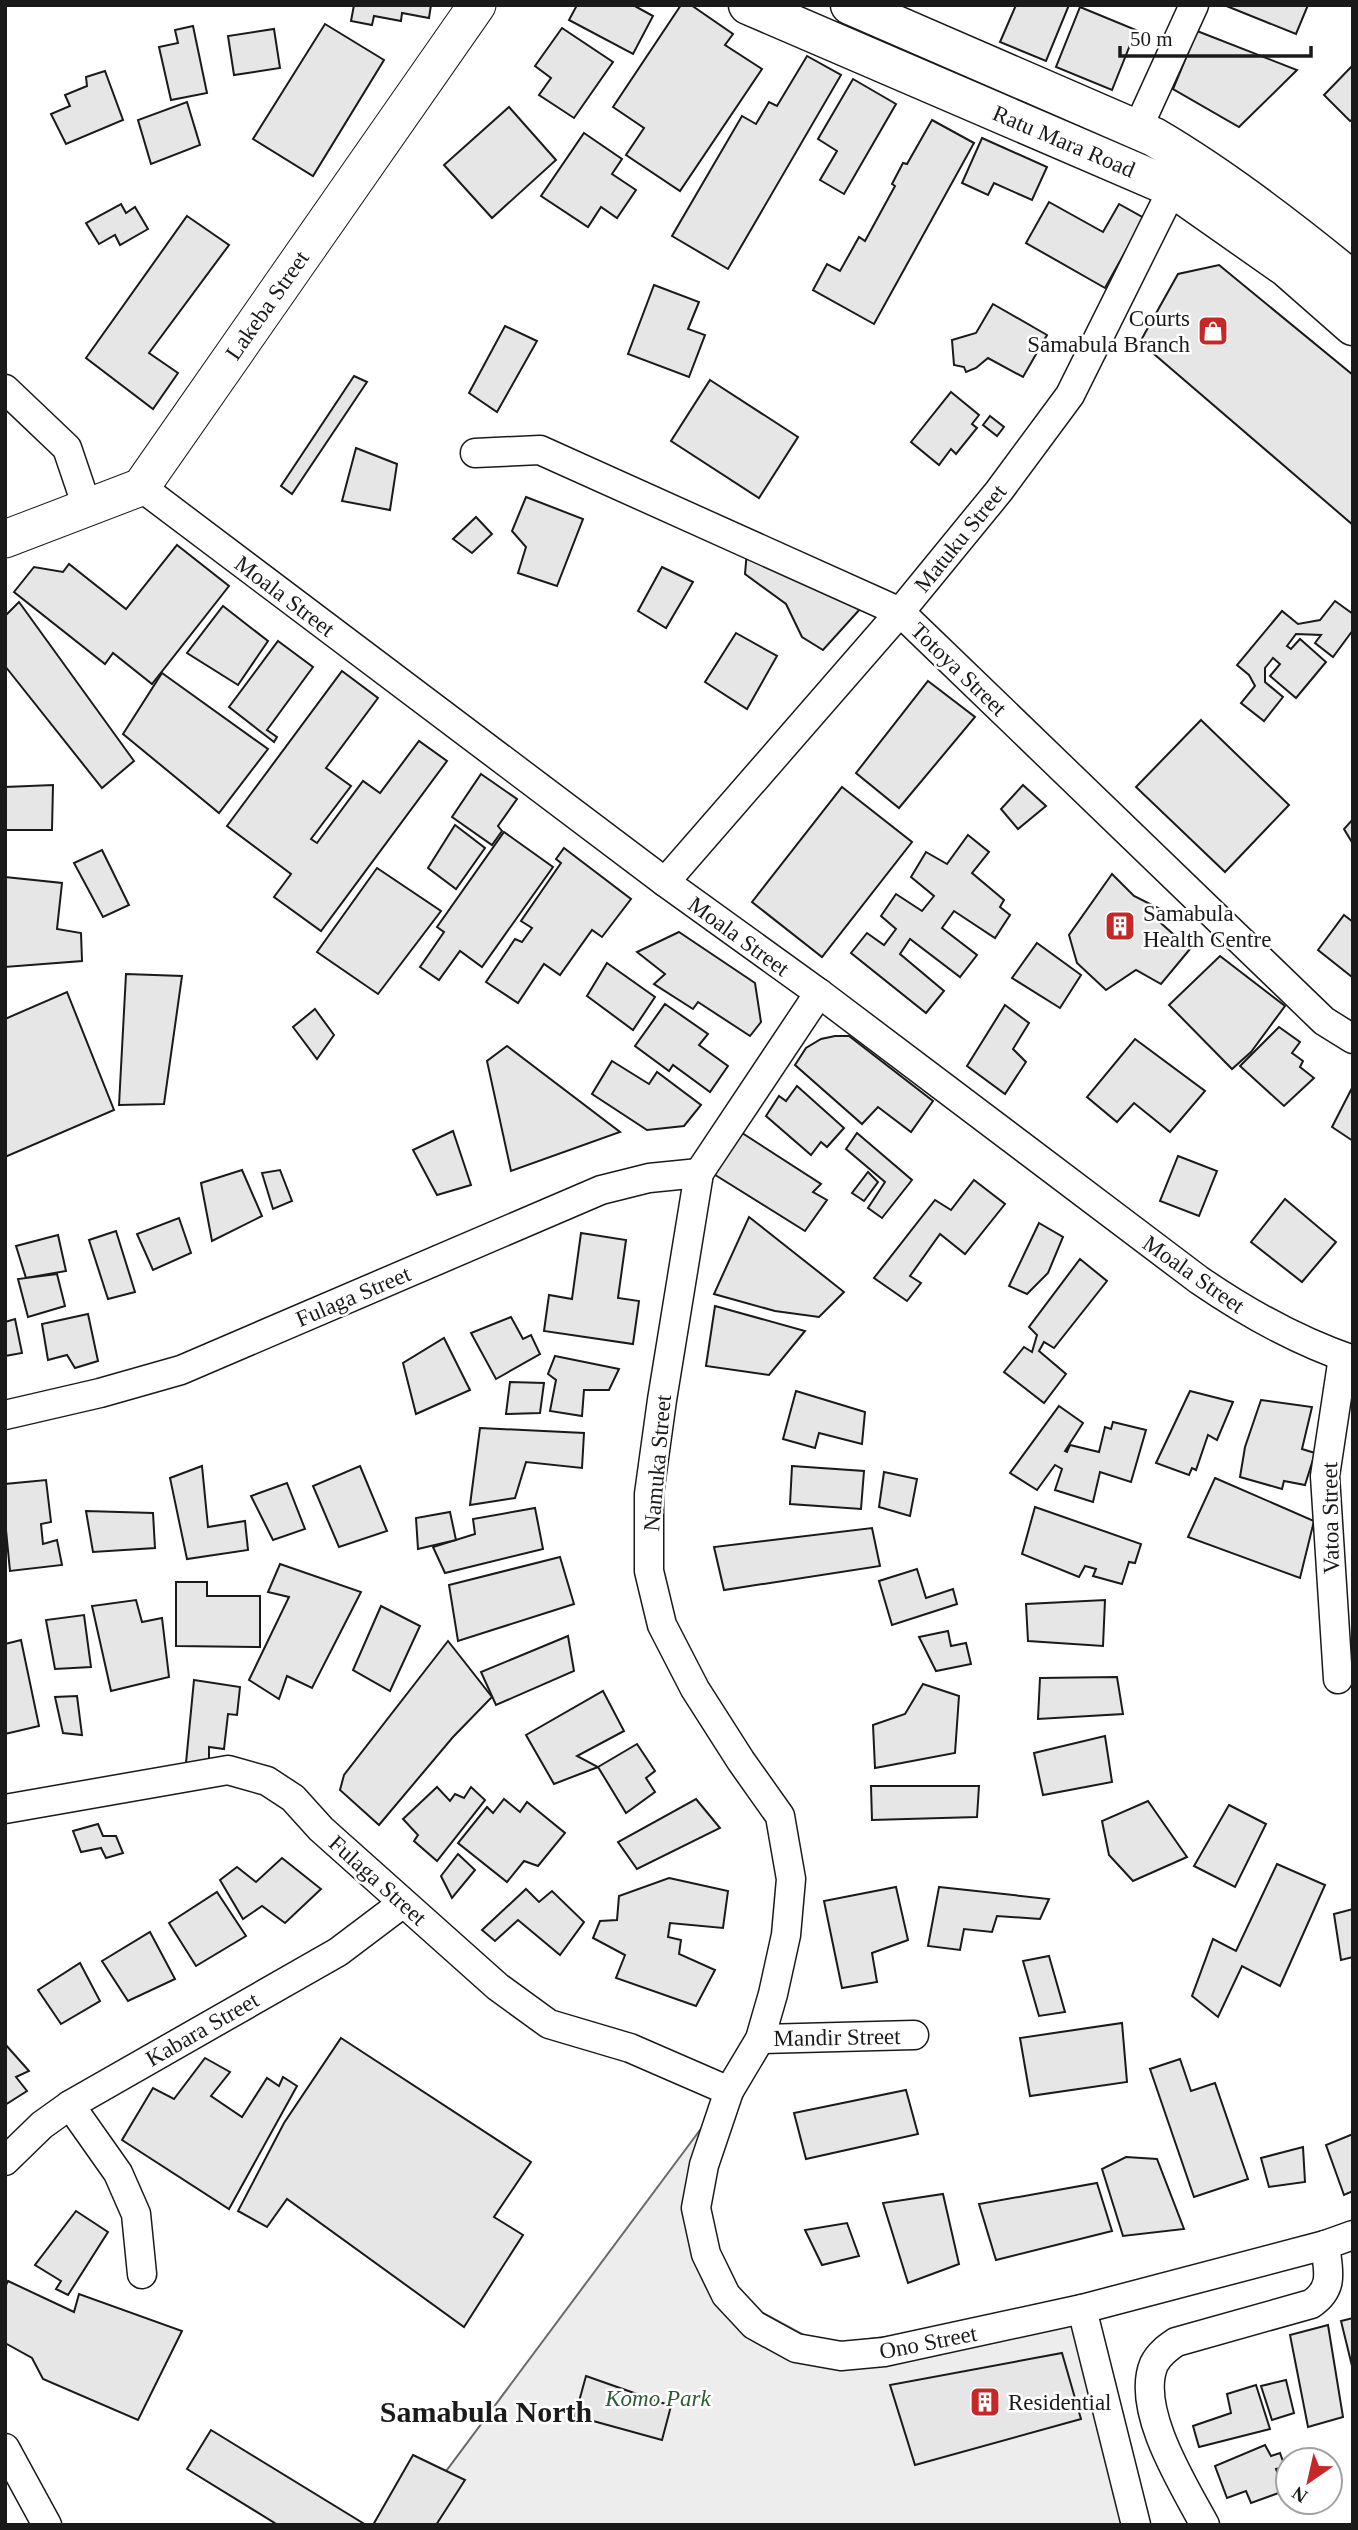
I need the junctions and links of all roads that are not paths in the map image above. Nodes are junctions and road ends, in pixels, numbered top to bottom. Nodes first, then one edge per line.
1 (477, 5) edge
2 (748, 5) edge
3 (850, 5) edge
4 (1194, 5) edge
5 (1137, 130) junction
6 (1173, 188) junction
7 (1353, 281) edge
8 (1353, 326) edge
9 (5, 389) edge
10 (475, 453) dead end
11 (141, 486) junction
12 (87, 508) junction
13 (5, 539) edge
14 (900, 612) junction
15 (664, 882) junction
16 (819, 993) junction
17 (1353, 1039) edge
18 (699, 1173) junction
19 (1348, 1358) edge
20 (5, 1415) edge
21 (1338, 1679) dead end
22 (5, 1809) edge
23 (403, 1903) junction
24 (914, 2035) dead end
25 (760, 2039) junction
26 (729, 2091) junction
27 (70, 2105) junction
28 (5, 2161) edge
29 (1353, 2235) edge
30 (1325, 2245) junction
31 (142, 2274) dead end
32 (1082, 2309) junction
33 (5, 2448) edge
34 (47, 2525) edge
35 (1136, 2525) edge
36 (1205, 2525) edge

1 - 11 main road, Lakeba Street
2 - 6 highway, Ratu Mara Road
3 - 5 highway, Ratu Mara Road
4 - 5 street
5 - 7 highway, Ratu Mara Road
6 - 8 highway, Ratu Mara Road
6 - 14 street, Matuku Street
9 - 12 street
10 - 14 street, Totoya Street
11 - 12 main road
11 - 15 street, Moala Street
12 - 13 main road
14 - 15 street, Matuku Street
14 - 17 street, Totoya Street
15 - 16 street, Moala Street
16 - 18 street, Namuka Street
16 - 19 street, Moala Street
18 - 20 street, Fulaga Street
18 - 25 street, Namuka Street
19 - 21 street, Vatoa Street
22 - 23 street, Fulaga Street
23 - 26 street, Fulaga Street
23 - 27 street, Kabara Street
24 - 25 street, Mandir Street
25 - 26 street, Namuka Street
26 - 32 street, Ono Street
27 - 28 street, Kabara Street
27 - 31 street
29 - 30 street, Ono Street
30 - 32 street, Ono Street
30 - 36 street
32 - 35 street
33 - 34 street

